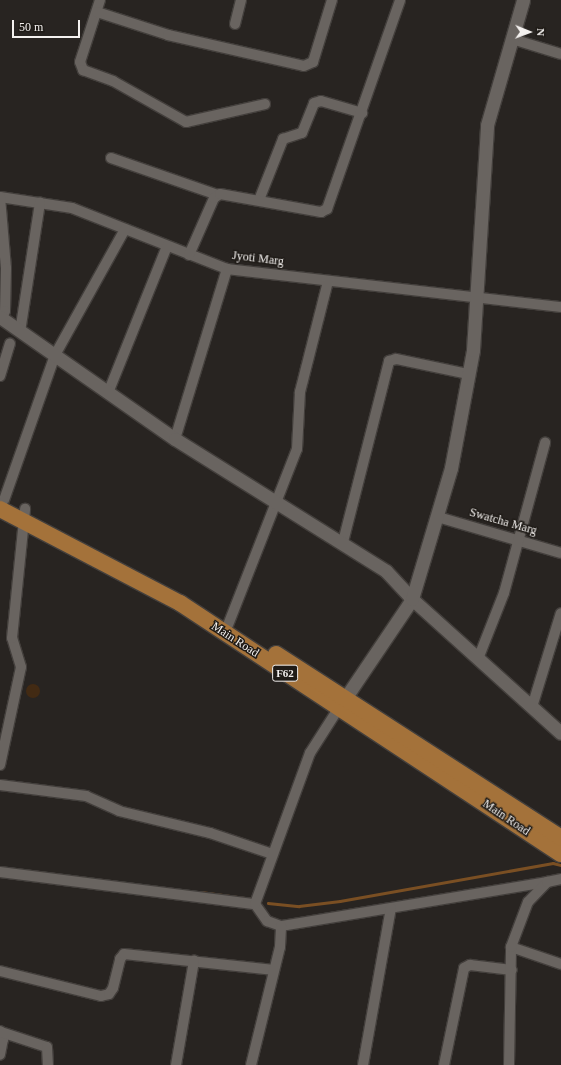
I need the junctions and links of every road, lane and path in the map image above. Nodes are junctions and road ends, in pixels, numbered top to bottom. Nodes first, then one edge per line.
1 (100, 0) edge
2 (241, 0) edge
3 (332, 0) edge
4 (400, 0) edge
5 (523, 0) edge
6 (97, 12) junction
7 (235, 24) dead end
8 (512, 39) junction
9 (561, 54) edge
10 (265, 104) dead end
11 (362, 113) junction
12 (111, 158) dead end
13 (218, 195) junction
14 (0, 197) edge
15 (259, 200) junction
16 (40, 203) junction
17 (125, 229) junction
18 (166, 246) junction
19 (189, 255) junction
20 (227, 269) junction
21 (328, 281) junction
22 (476, 297) junction
23 (561, 307) edge
24 (1, 318) edge
25 (20, 332) junction
26 (10, 343) dead end
27 (55, 355) junction
28 (468, 374) junction
29 (0, 376) edge
30 (108, 393) junction
31 (175, 439) junction
32 (545, 443) dead end
33 (1, 503) edge
34 (277, 505) junction
35 (24, 514) junction
36 (438, 517) junction
37 (519, 541) junction
38 (343, 542) junction
39 (561, 553) edge
40 (412, 599) junction
41 (561, 613) edge
42 (228, 625) junction
43 (478, 659) junction
44 (343, 702) junction
45 (532, 708) junction
46 (561, 733) edge
47 (0, 765) edge
48 (0, 785) edge
49 (561, 838) edge
50 (272, 854) junction
51 (561, 854) edge
52 (0, 872) edge
53 (561, 879) edge
54 (547, 882) junction
55 (255, 904) junction
56 (391, 908) junction
57 (281, 926) junction
58 (511, 947) junction
59 (194, 961) junction
60 (561, 964) edge
61 (274, 970) junction
62 (512, 970) junction
63 (0, 971) edge
64 (1, 1031) edge
65 (0, 1055) edge
66 (48, 1065) edge
67 (176, 1065) edge
68 (251, 1065) edge
69 (363, 1065) edge
70 (444, 1065) edge
71 (509, 1065) edge

1 - 6 street
2 - 7 street
3 - 6 street
4 - 11 street
5 - 8 street
6 - 10 street
8 - 9 street
8 - 22 street
11 - 15 street
11 - 15 street
12 - 13 street
13 - 15 street
13 - 19 street
14 - 16 street, Jyoti Marg
14 - 24 street
16 - 17 street, Jyoti Marg
16 - 25 street
17 - 18 street, Jyoti Marg
17 - 27 street
18 - 19 street, Jyoti Marg
18 - 30 street
19 - 20 street, Jyoti Marg
20 - 21 street, Jyoti Marg
20 - 31 street
21 - 22 street, Jyoti Marg
21 - 34 street
22 - 23 street, Jyoti Marg
22 - 28 street
24 - 25 street
25 - 27 street
26 - 29 street
27 - 30 street
27 - 33 street
28 - 36 street
28 - 38 street
30 - 31 street
31 - 34 street
32 - 37 street
33 - 35 main road, Main Road / F62
34 - 38 street
34 - 42 street
35 - 42 main road, Main Road / F62
35 - 44 main road, Main Road / F62
35 - 47 street
36 - 37 street, Swatcha Marg
36 - 40 street
37 - 39 street, Swatcha Marg
37 - 43 street
38 - 40 street
40 - 43 street
40 - 44 street
41 - 45 street
42 - 44 main road, Main Road / F62
43 - 45 street
44 - 49 main road, Main Road / F62
44 - 50 street
44 - 51 main road, Main Road / F62
45 - 46 street
48 - 50 street
50 - 55 street
52 - 55 street
53 - 54 street
54 - 56 street
54 - 58 street
55 - 57 street
56 - 57 street
56 - 69 street
57 - 61 street
58 - 60 street
58 - 62 street
59 - 61 street
59 - 63 street
59 - 67 street
61 - 68 street
62 - 70 street
62 - 71 street
64 - 65 street
64 - 66 street

